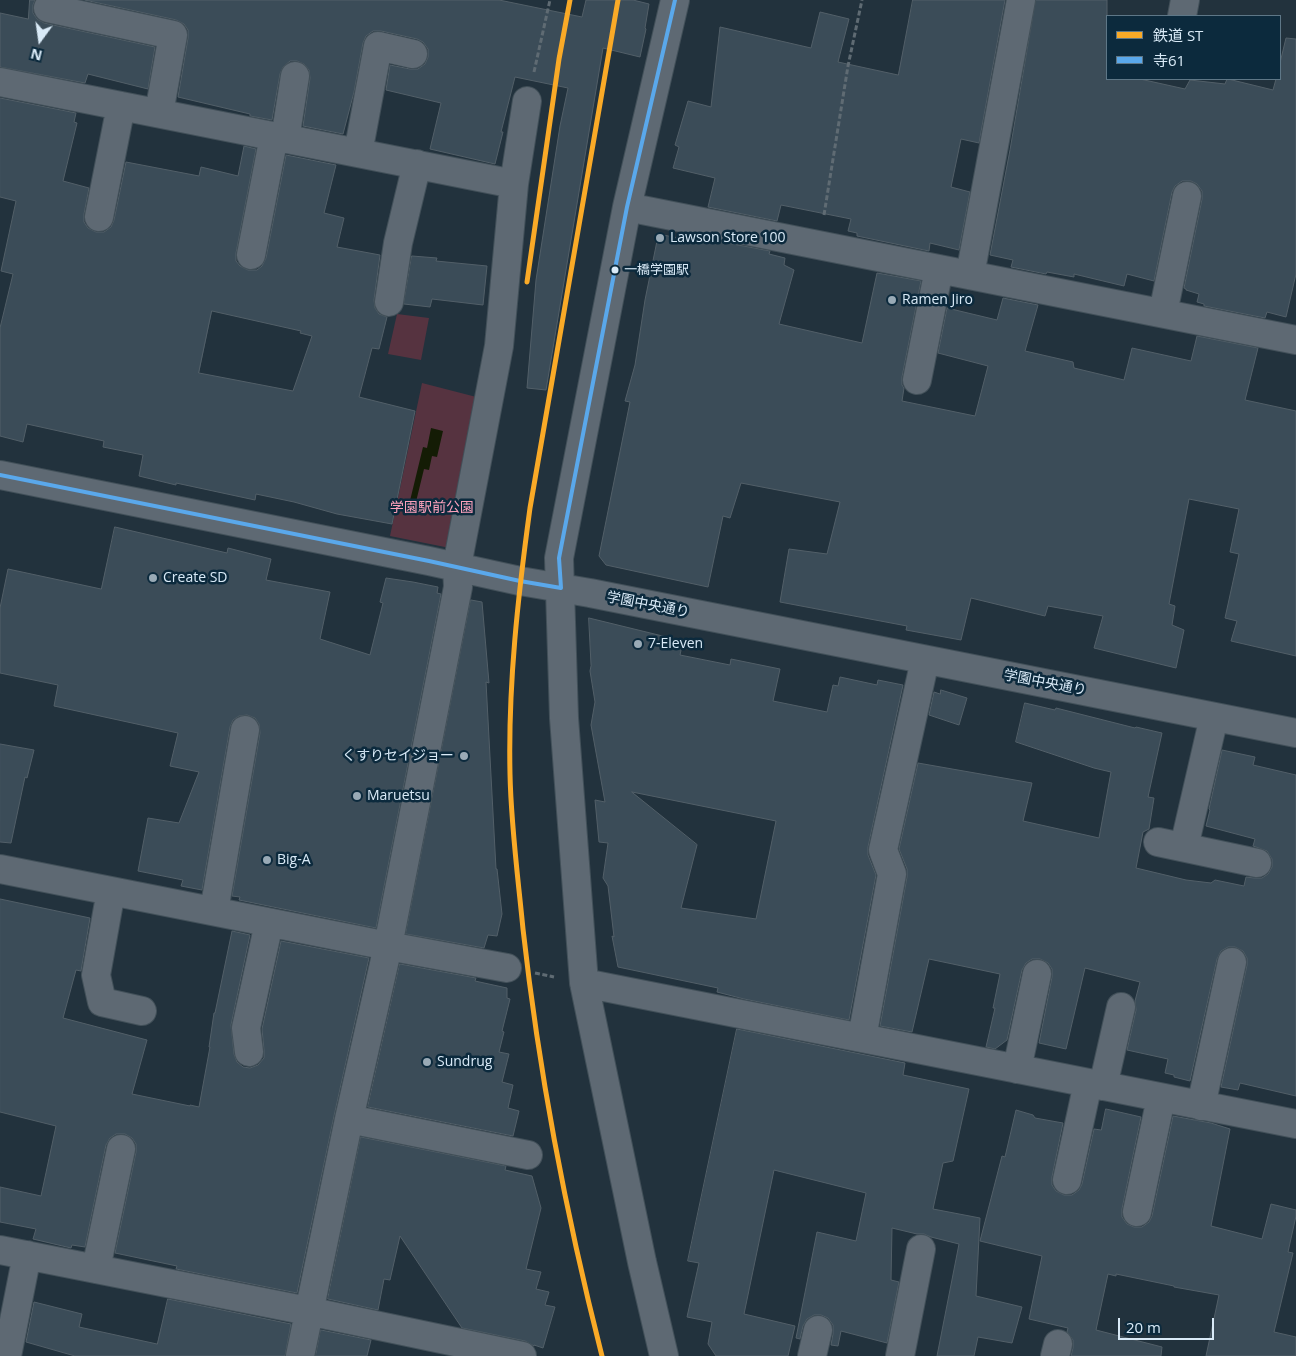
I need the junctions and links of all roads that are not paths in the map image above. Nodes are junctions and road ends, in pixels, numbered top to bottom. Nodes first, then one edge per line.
1 (675, 0) edge
2 (1021, 0) edge
3 (1185, 0) edge
4 (48, 8) dead end
5 (1182, 15) edge
6 (413, 54) dead end
7 (295, 76) dead end
8 (0, 82) edge
9 (527, 102) road end
10 (120, 106) junction
11 (159, 113) junction
12 (279, 138) junction
13 (358, 153) junction
14 (417, 164) junction
15 (514, 184) junction
16 (1187, 196) dead end
17 (627, 207) junction
18 (98, 217) dead end
19 (251, 255) dead end
20 (939, 269) junction
21 (970, 275) junction
22 (389, 302) dead end
23 (1163, 313) junction
24 (1295, 335) edge
25 (917, 380) dead end
26 (0, 475) edge
27 (457, 567) junction
28 (560, 588) junction
29 (925, 660) junction
30 (1214, 717) junction
31 (244, 730) dead end
32 (1296, 733) edge
33 (1257, 863) dead end
34 (0, 869) edge
35 (111, 891) junction
36 (214, 912) junction
37 (269, 923) junction
38 (388, 946) junction
39 (1232, 962) dead end
40 (506, 968) road end
41 (1037, 974) dead end
42 (584, 983) junction
43 (1121, 1007) dead end
44 (142, 1011) dead end
45 (862, 1038) junction
46 (249, 1052) dead end
47 (1017, 1069) junction
48 (1096, 1084) junction
49 (1161, 1098) junction
50 (1201, 1106) junction
51 (349, 1119) junction
52 (1296, 1124) edge
53 (121, 1149) dead end
54 (528, 1156) dead end
55 (1067, 1180) dead end
56 (1137, 1212) dead end
57 (921, 1249) dead end
58 (0, 1250) edge
59 (27, 1255) junction
60 (96, 1269) junction
61 (308, 1311) junction
62 (818, 1330) dead end
63 (7, 1356) edge
64 (300, 1356) edge
65 (522, 1356) edge
66 (664, 1356) edge
67 (812, 1356) edge
68 (900, 1356) edge

1 - 17 street
2 - 21 street
3 - 5 street
4 - 11 street
6 - 13 street
7 - 12 street
8 - 10 street
9 - 15 street
10 - 11 street
10 - 18 street
11 - 12 street
12 - 13 street
12 - 19 street
13 - 14 street
14 - 15 street
14 - 22 street
15 - 27 street
16 - 23 street
17 - 20 street
17 - 28 street
20 - 21 street
20 - 25 street
21 - 23 street
23 - 24 street
26 - 27 street, 学園中央通り
27 - 28 street, 学園中央通り
27 - 38 street
28 - 29 street, 学園中央通り
28 - 42 street
29 - 30 street, 学園中央通り
29 - 45 street
30 - 32 street, 学園中央通り
30 - 33 street
31 - 36 street
34 - 35 street
35 - 36 street
35 - 44 street
36 - 37 street
37 - 38 street
37 - 46 street
38 - 40 street
38 - 51 street
39 - 50 street
41 - 47 street
42 - 45 street
42 - 66 street
43 - 48 street
45 - 47 street
47 - 48 street
48 - 49 street
48 - 55 street
49 - 50 street
49 - 56 street
50 - 52 street
51 - 54 street
51 - 61 street
53 - 60 street
57 - 68 street
58 - 59 street
59 - 60 street
59 - 63 street
60 - 61 street
61 - 64 street
61 - 65 street
62 - 67 street

